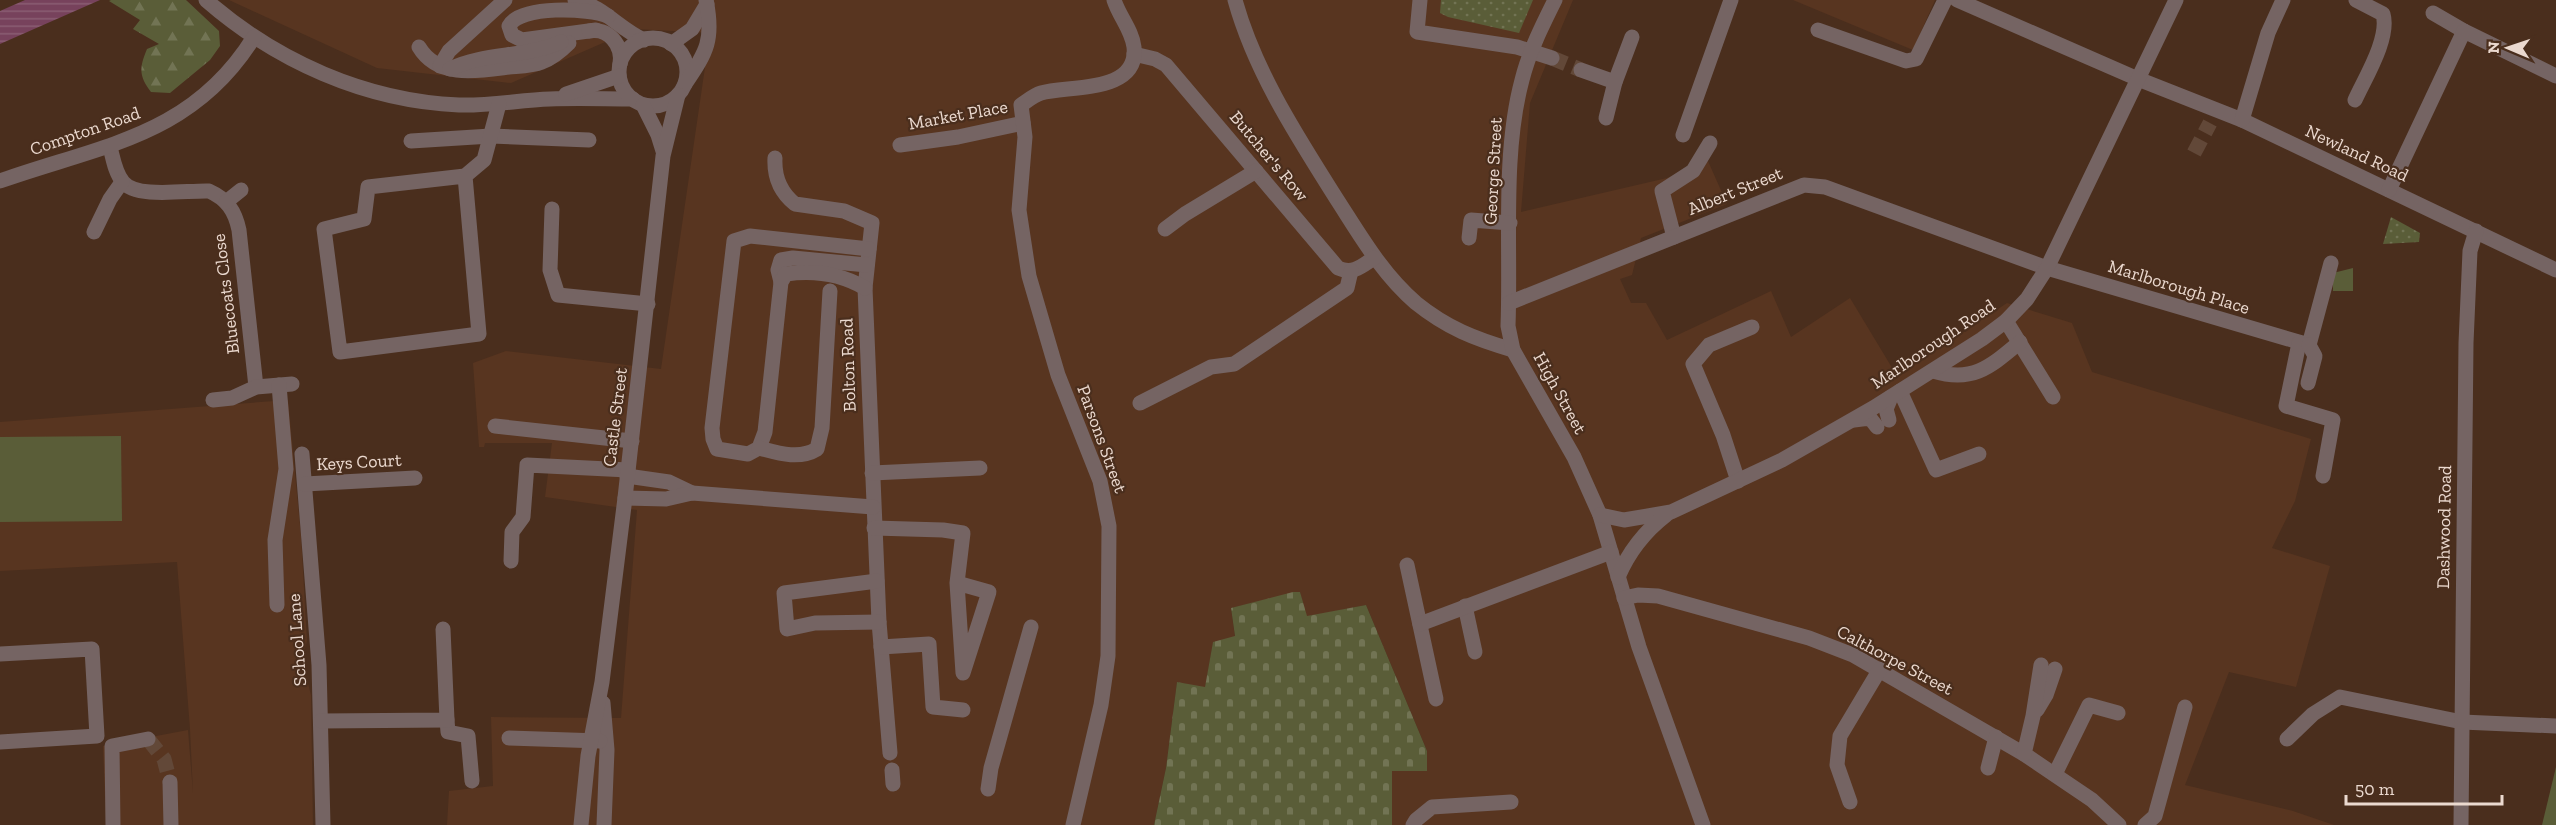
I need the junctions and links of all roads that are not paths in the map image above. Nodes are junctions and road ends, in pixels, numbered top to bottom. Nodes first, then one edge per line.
1 (206, 0) edge
2 (505, 0) edge
3 (575, 0) edge
4 (596, 0) edge
5 (1114, 0) edge
6 (1235, 0) edge
7 (1420, 0) edge
8 (1555, 0) edge
9 (1731, 0) edge
10 (1945, 0) edge
11 (1957, 0) edge
12 (2176, 0) edge
13 (2283, 0) edge
14 (2356, 0) edge
15 (706, 2) edge
16 (2433, 13) dead end
17 (608, 16) junction
18 (596, 30) junction
19 (1818, 30) dead end
20 (2464, 31) junction
21 (254, 37) junction
22 (1632, 37) dead end
23 (644, 40) junction
24 (671, 44) junction
25 (419, 47) dead end
26 (1532, 50) junction
27 (1134, 54) junction
28 (1552, 58) tunnel mouth
29 (445, 67) junction
30 (620, 70) junction
31 (1581, 70) tunnel mouth
32 (2556, 76) edge
33 (2138, 79) junction
34 (1615, 82) junction
35 (681, 90) junction
36 (549, 99) junction
37 (2355, 100) dead end
38 (638, 102) junction
39 (499, 104) junction
40 (1021, 105) joint
41 (1606, 118) dead end
42 (2242, 120) junction
43 (1023, 123) junction
44 (1683, 135) dead end
45 (491, 136) junction
46 (589, 140) dead end
47 (411, 141) dead end
48 (1710, 143) dead end
49 (900, 145) dead end
50 (110, 147) junction
51 (663, 156) junction
52 (775, 158) dead end
53 (1256, 171) junction
54 (465, 176) junction
55 (0, 181) edge
56 (122, 182) junction
57 (241, 190) dead end
58 (2389, 190) junction
59 (226, 202) junction
60 (552, 209) dead end
61 (1510, 223) junction
62 (1165, 229) dead end
63 (2476, 231) junction
64 (94, 232) dead end
65 (1674, 237) junction
66 (1468, 238) dead end
67 (868, 257) junction
68 (1374, 258) junction
69 (2331, 263) dead end
70 (2047, 268) junction
71 (2556, 270) edge
72 (1351, 271) junction
73 (781, 282) junction
74 (865, 288) junction
75 (830, 291) dead end
76 (1509, 303) junction
77 (648, 304) junction
78 (2006, 321) junction
79 (1752, 327) dead end
80 (2020, 342) junction
81 (2304, 344) junction
82 (1513, 350) junction
83 (1933, 370) junction
84 (2308, 383) dead end
85 (256, 387) junction
86 (1895, 394) junction
87 (2053, 398) dead end
88 (213, 400) dead end
89 (1140, 403) dead end
90 (1851, 421) junction
91 (495, 426) dead end
92 (632, 441) junction
93 (759, 448) junction
94 (302, 454) dead end
95 (1979, 454) dead end
96 (980, 468) dead end
97 (628, 473) junction
98 (872, 473) junction
99 (2323, 476) dead end
100 (415, 478) dead end
101 (1738, 481) junction
102 (305, 484) junction
103 (692, 493) junction
104 (625, 498) junction
105 (873, 507) junction
106 (1671, 512) junction
107 (1600, 515) junction
108 (874, 528) junction
109 (1611, 552) junction
110 (511, 561) dead end
111 (1407, 565) dead end
112 (1618, 577) junction
113 (877, 581) junction
114 (957, 583) junction
115 (1624, 598) junction
116 (277, 605) dead end
117 (1465, 606) junction
118 (879, 622) junction
119 (1420, 624) junction
120 (1031, 627) dead end
121 (442, 629) dead end
122 (881, 647) junction
123 (1475, 652) dead end
124 (0, 654) edge
125 (2048, 667) dead end
126 (1880, 669) junction
127 (1436, 699) dead end
128 (2185, 707) dead end
129 (963, 710) dead end
130 (2118, 713) dead end
131 (447, 720) junction
132 (321, 721) junction
133 (2462, 722) junction
134 (2556, 726) edge
135 (1996, 737) junction
136 (509, 738) dead end
137 (148, 739) dead end
138 (2287, 739) dead end
139 (598, 741) junction
140 (0, 742) edge
141 (890, 753) dead end
142 (2024, 754) junction
143 (1988, 768) dead end
144 (2055, 774) junction
145 (472, 781) dead end
146 (170, 782) tunnel mouth
147 (988, 789) dead end
148 (1511, 802) dead end
149 (1850, 802) dead end
150 (113, 825) edge
151 (171, 825) edge
152 (323, 825) edge
153 (581, 825) edge
154 (604, 825) edge
155 (1073, 825) edge
156 (1413, 825) edge
157 (1703, 825) edge
158 (2119, 825) edge
159 (2145, 825) edge
160 (2460, 825) edge

1 - 21 street
2 - 29 street
3 - 17 street
4 - 17 street
5 - 27 street
6 - 68 street, High Street
7 - 26 street
8 - 26 street, George Street
9 - 44 street
10 - 19 street
11 - 33 street, Newland Road
12 - 33 street, Marlborough Road
13 - 42 street
14 - 37 street
15 - 24 street
15 - 35 street
16 - 20 street
17 - 18 street
17 - 23 street
18 - 29 street
18 - 30 street
20 - 32 street
20 - 58 street
21 - 39 street
21 - 50 street, Compton Road
22 - 34 street
23 - 24 street
23 - 30 street
24 - 35 street
25 - 29 street
26 - 28 street
26 - 61 street, George Street
27 - 40 street, Market Place
27 - 53 street, Butcher's Row
30 - 36 street
30 - 38 street
31 - 34 street
33 - 42 street, Newland Road
33 - 70 street, Marlborough Road
34 - 41 street
35 - 38 street
35 - 51 street, Castle Street
36 - 38 street
36 - 39 street
38 - 51 street, Castle Street
39 - 45 street
40 - 43 street, Parsons Street
42 - 58 street, Newland Road
43 - 49 street, Market Place
43 - 155 street, Parsons Street
45 - 46 street
45 - 47 street
45 - 54 street
48 - 65 street
50 - 55 street, Compton Road
50 - 56 street
51 - 77 street, Castle Street
52 - 67 street, Bolton Road
53 - 62 street
53 - 72 street, Butcher's Row
54 - 54 street
56 - 59 street
56 - 64 street
57 - 59 street
58 - 63 street, Newland Road
59 - 85 street, Bluecoats Close
60 - 77 street
61 - 66 street
61 - 76 street, George Street
63 - 71 street, Newland Road
63 - 133 street, Dashwood Road
65 - 70 street, Albert Street
65 - 76 street, Albert Street
67 - 73 street
67 - 74 street, Bolton Road
67 - 93 street
68 - 72 street
68 - 82 street, High Street
69 - 81 street
70 - 78 street, Marlborough Road
70 - 81 street, Marlborough Place
72 - 89 street
73 - 74 street
73 - 93 street
74 - 98 street, Bolton Road
75 - 93 street
76 - 82 street, George Street
77 - 92 street, Castle Street
78 - 80 street
78 - 83 street, Marlborough Road
79 - 101 street
80 - 83 street
80 - 87 street
81 - 84 street
81 - 99 street
82 - 107 street, High Street
83 - 86 street, Marlborough Road
85 - 88 street
85 - 116 street
86 - 90 street, Marlborough Road
86 - 90 street
86 - 95 street
90 - 101 street, Marlborough Road
91 - 92 street
92 - 97 street, Castle Street
94 - 102 street, School Lane
96 - 98 street
97 - 103 street
97 - 104 street, Castle Street
97 - 110 street
98 - 105 street, Bolton Road
100 - 102 street, Keys Court
101 - 106 street, Marlborough Road
102 - 132 street, School Lane
103 - 104 street
103 - 105 street
104 - 139 street, Castle Street
105 - 108 street, Bolton Road
106 - 107 street, Marlborough Road
106 - 112 street, Marlborough Road
107 - 109 street, High Street
108 - 113 street, Bolton Road
108 - 114 street
109 - 112 street, High Street
109 - 117 street
111 - 119 street
112 - 115 street, High Street
113 - 118 street, Bolton Road
113 - 118 street
114 - 114 street
115 - 126 street, Calthorpe Street
115 - 157 street, High Street
117 - 119 street
117 - 123 street
118 - 122 street, Bolton Road
119 - 127 street
120 - 147 street
121 - 131 street
122 - 129 street
122 - 141 street, Bolton Road
124 - 140 street
125 - 142 street
126 - 135 street, Calthorpe Street
126 - 149 street
128 - 159 street
130 - 144 street
131 - 132 street
131 - 145 street
132 - 152 street, School Lane
133 - 134 street
133 - 138 street
133 - 160 street, Dashwood Road
135 - 142 street, Calthorpe Street
135 - 143 street
136 - 139 street
137 - 150 street
139 - 153 street, Castle Street
139 - 154 street, Castle Street
142 - 144 street, Calthorpe Street
144 - 158 street, Calthorpe Street
146 - 151 street
148 - 156 street

